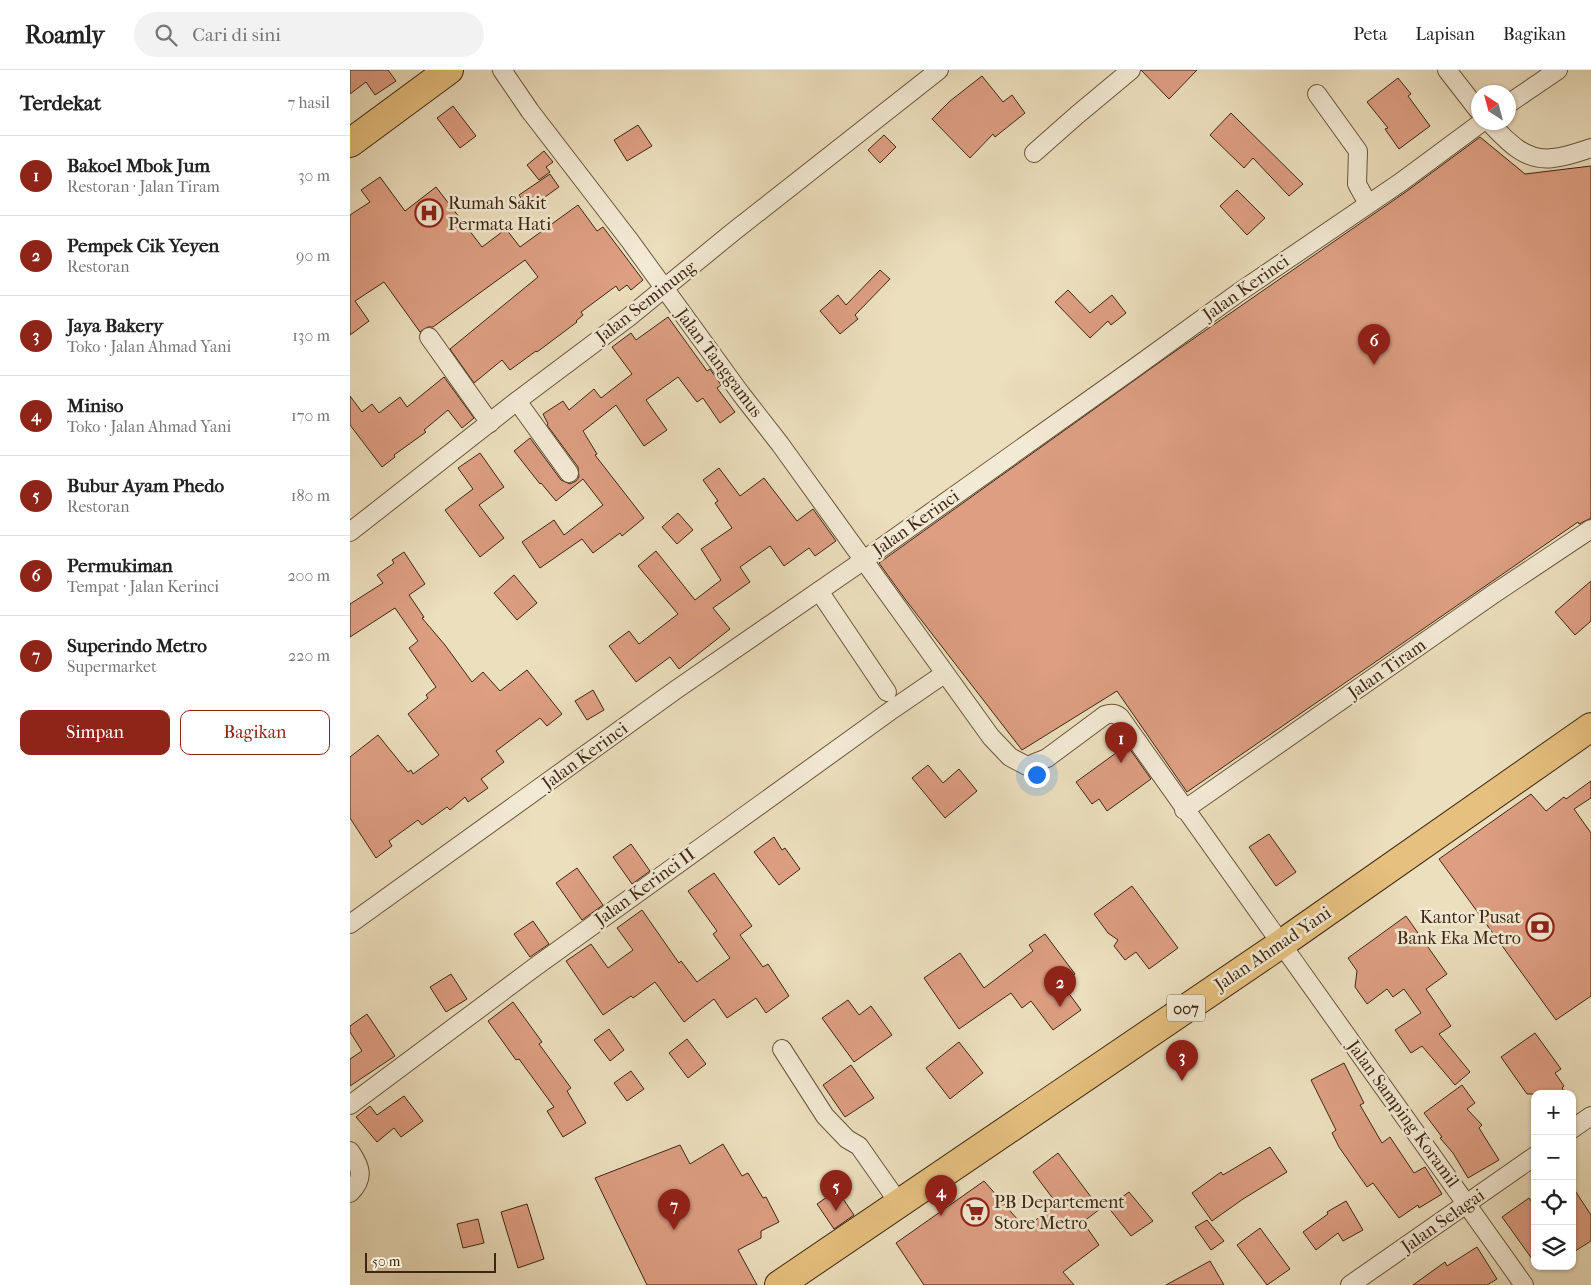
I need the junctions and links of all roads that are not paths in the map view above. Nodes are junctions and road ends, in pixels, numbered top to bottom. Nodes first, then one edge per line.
1 (449, 70) edge
2 (502, 70) edge
3 (940, 70) edge
4 (1131, 70) edge
5 (1447, 70) edge
6 (1558, 70) edge
7 (1108, 77) edge
8 (1317, 94) dead end
9 (1516, 99) edge
10 (1471, 101) edge
11 (1471, 130) edge
12 (1497, 130) edge
13 (350, 143) edge
14 (1591, 148) edge
15 (1034, 152) dead end
16 (1368, 204) junction
17 (664, 289) junction
18 (429, 338) dead end
19 (517, 401) junction
20 (490, 423) junction
21 (569, 473) dead end
22 (1591, 530) edge
23 (350, 532) edge
24 (864, 560) junction
25 (819, 591) junction
26 (944, 674) junction
27 (887, 692) dead end
28 (1591, 727) edge
29 (1184, 810) junction
30 (350, 924) edge
31 (1281, 944) junction
32 (782, 1049) dead end
33 (350, 1105) edge
34 (1591, 1116) edge
35 (1576, 1127) edge
36 (350, 1151) edge
37 (1531, 1159) edge
38 (350, 1193) edge
39 (898, 1203) junction
40 (1466, 1203) junction
41 (778, 1285) edge
42 (1350, 1285) edge
43 (1524, 1285) edge

1 - 13 main road
2 - 17 street, Jalan Tanggamus
3 - 17 street, Jalan Seminung
4 - 7 street
5 - 10 street
6 - 9 street
7 - 15 street
8 - 16 street
11 - 16 street, Jalan Kerinci
12 - 14 street
16 - 24 street, Jalan Kerinci
17 - 19 street, Jalan Seminung
17 - 24 street, Jalan Tanggamus
18 - 20 street
19 - 20 street, Jalan Seminung
19 - 21 street
20 - 23 street, Jalan Seminung
22 - 29 street, Jalan Tiram
24 - 25 street, Jalan Kerinci
24 - 26 street, Jalan Tanggamus
25 - 27 street
25 - 30 street, Jalan Kerinci
26 - 29 street, Jalan Tanggamus
26 - 33 street, Jalan Kerinci II
28 - 31 main road, Jalan Ahmad Yani / 007
29 - 31 street, Jalan Samping Koramil
31 - 39 main road, Jalan Ahmad Yani / 007
31 - 40 street, Jalan Samping Koramil
32 - 39 street
34 - 35 street
36 - 38 street
37 - 40 street, Jalan Selagai
39 - 41 main road, Jalan Ahmad Yani / 007
40 - 42 street, Jalan Selagai
40 - 43 street, Jalan Samping Koramil

